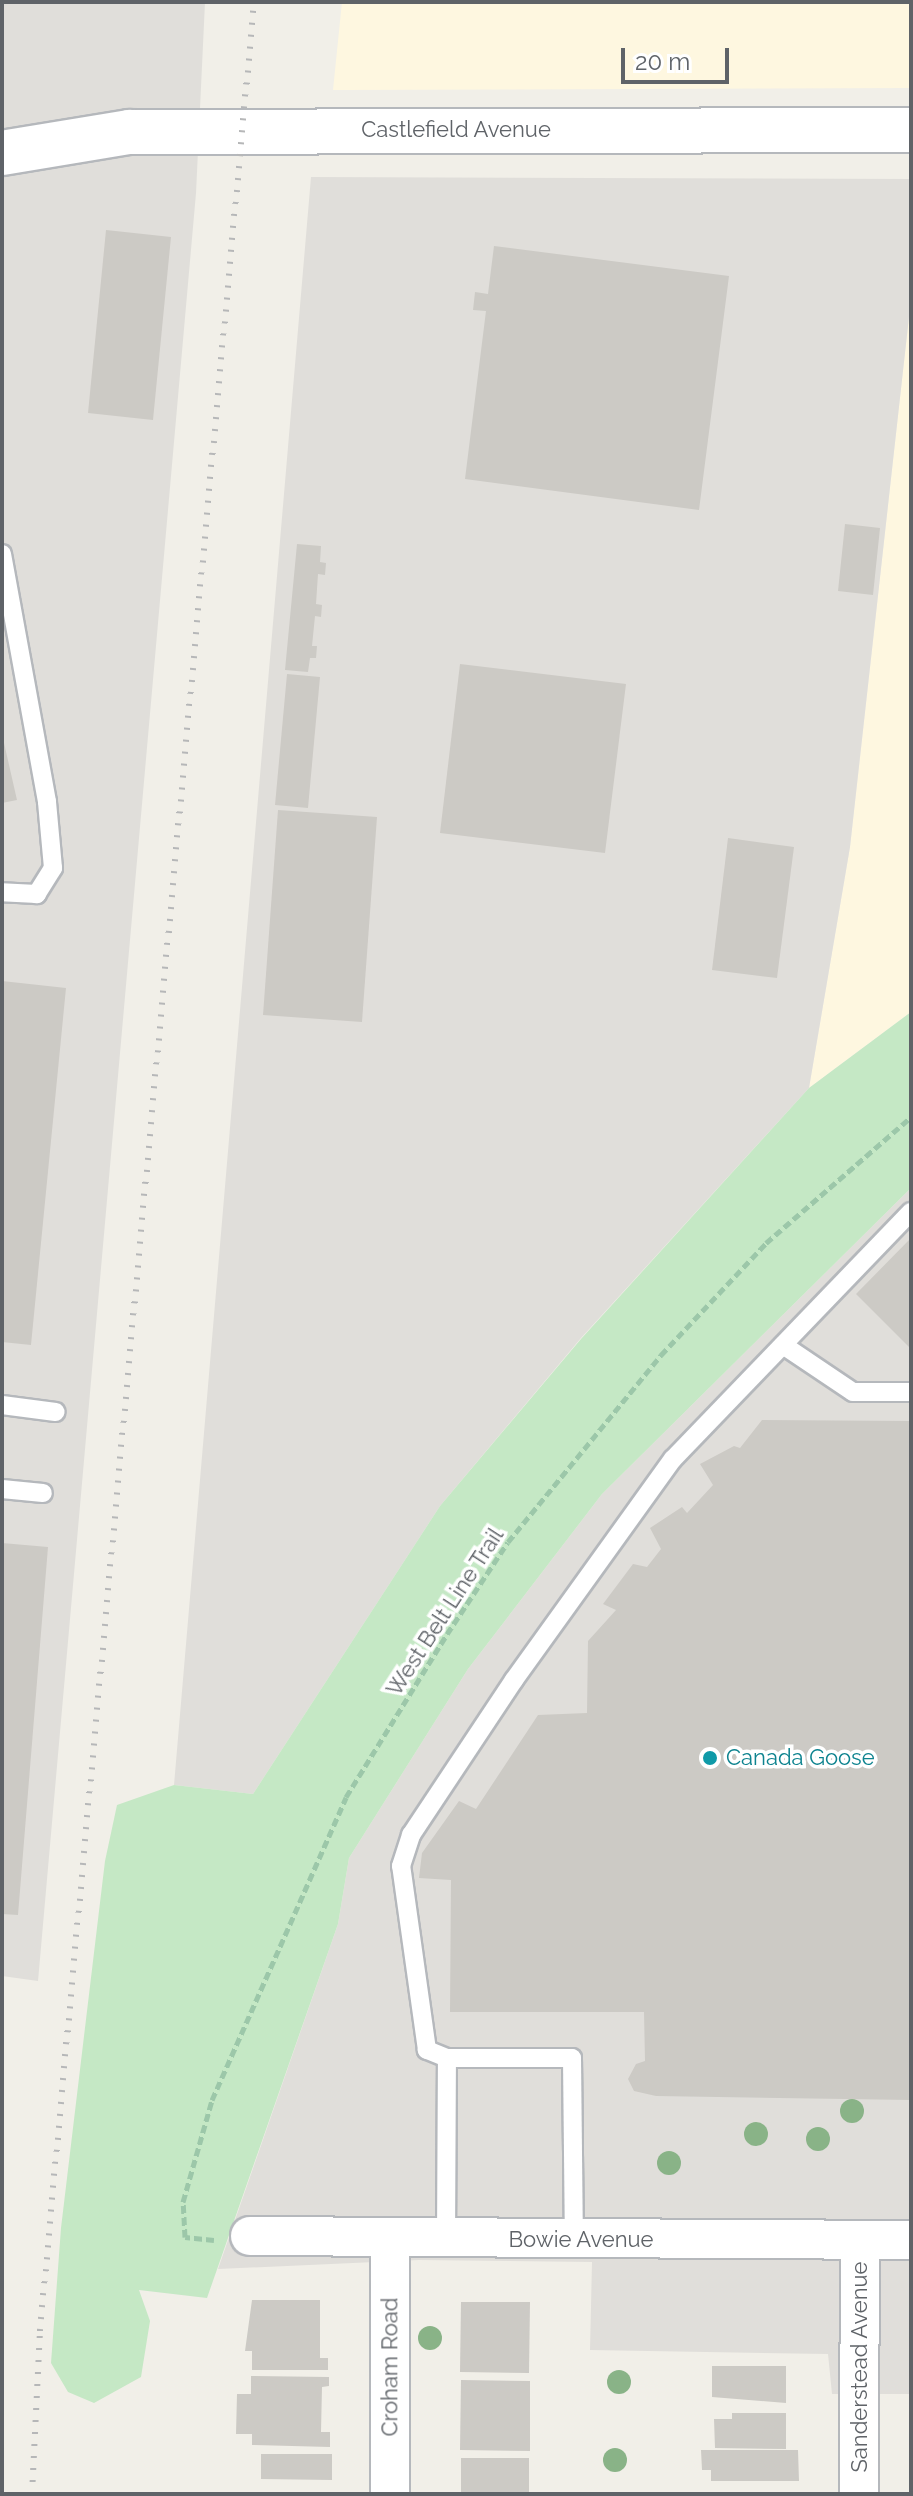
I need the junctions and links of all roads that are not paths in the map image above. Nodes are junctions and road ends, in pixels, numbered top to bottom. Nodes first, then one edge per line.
1 (911, 130) edge
2 (2, 153) edge
3 (2, 554) edge
4 (2, 892) edge
5 (911, 1212) edge
6 (783, 1345) junction
7 (911, 1392) edge
8 (2, 1405) edge
9 (56, 1412) dead end
10 (2, 1489) edge
11 (43, 1493) dead end
12 (447, 2058) junction
13 (250, 2236) dead end
14 (390, 2240) junction
15 (446, 2240) junction
16 (574, 2240) junction
17 (860, 2240) junction
18 (911, 2240) edge
19 (390, 2494) edge
20 (859, 2494) edge

1 - 2 street, Castlefield Avenue
3 - 4 lane
5 - 6 lane
6 - 7 lane
6 - 12 lane
8 - 9 lane
10 - 11 lane
12 - 15 lane
12 - 16 lane
13 - 14 street, Bowie Avenue
14 - 15 street, Bowie Avenue
14 - 19 street, Croham Road
15 - 16 street, Bowie Avenue
16 - 17 street, Bowie Avenue
17 - 18 street, Bowie Avenue
17 - 20 street, Sanderstead Avenue

